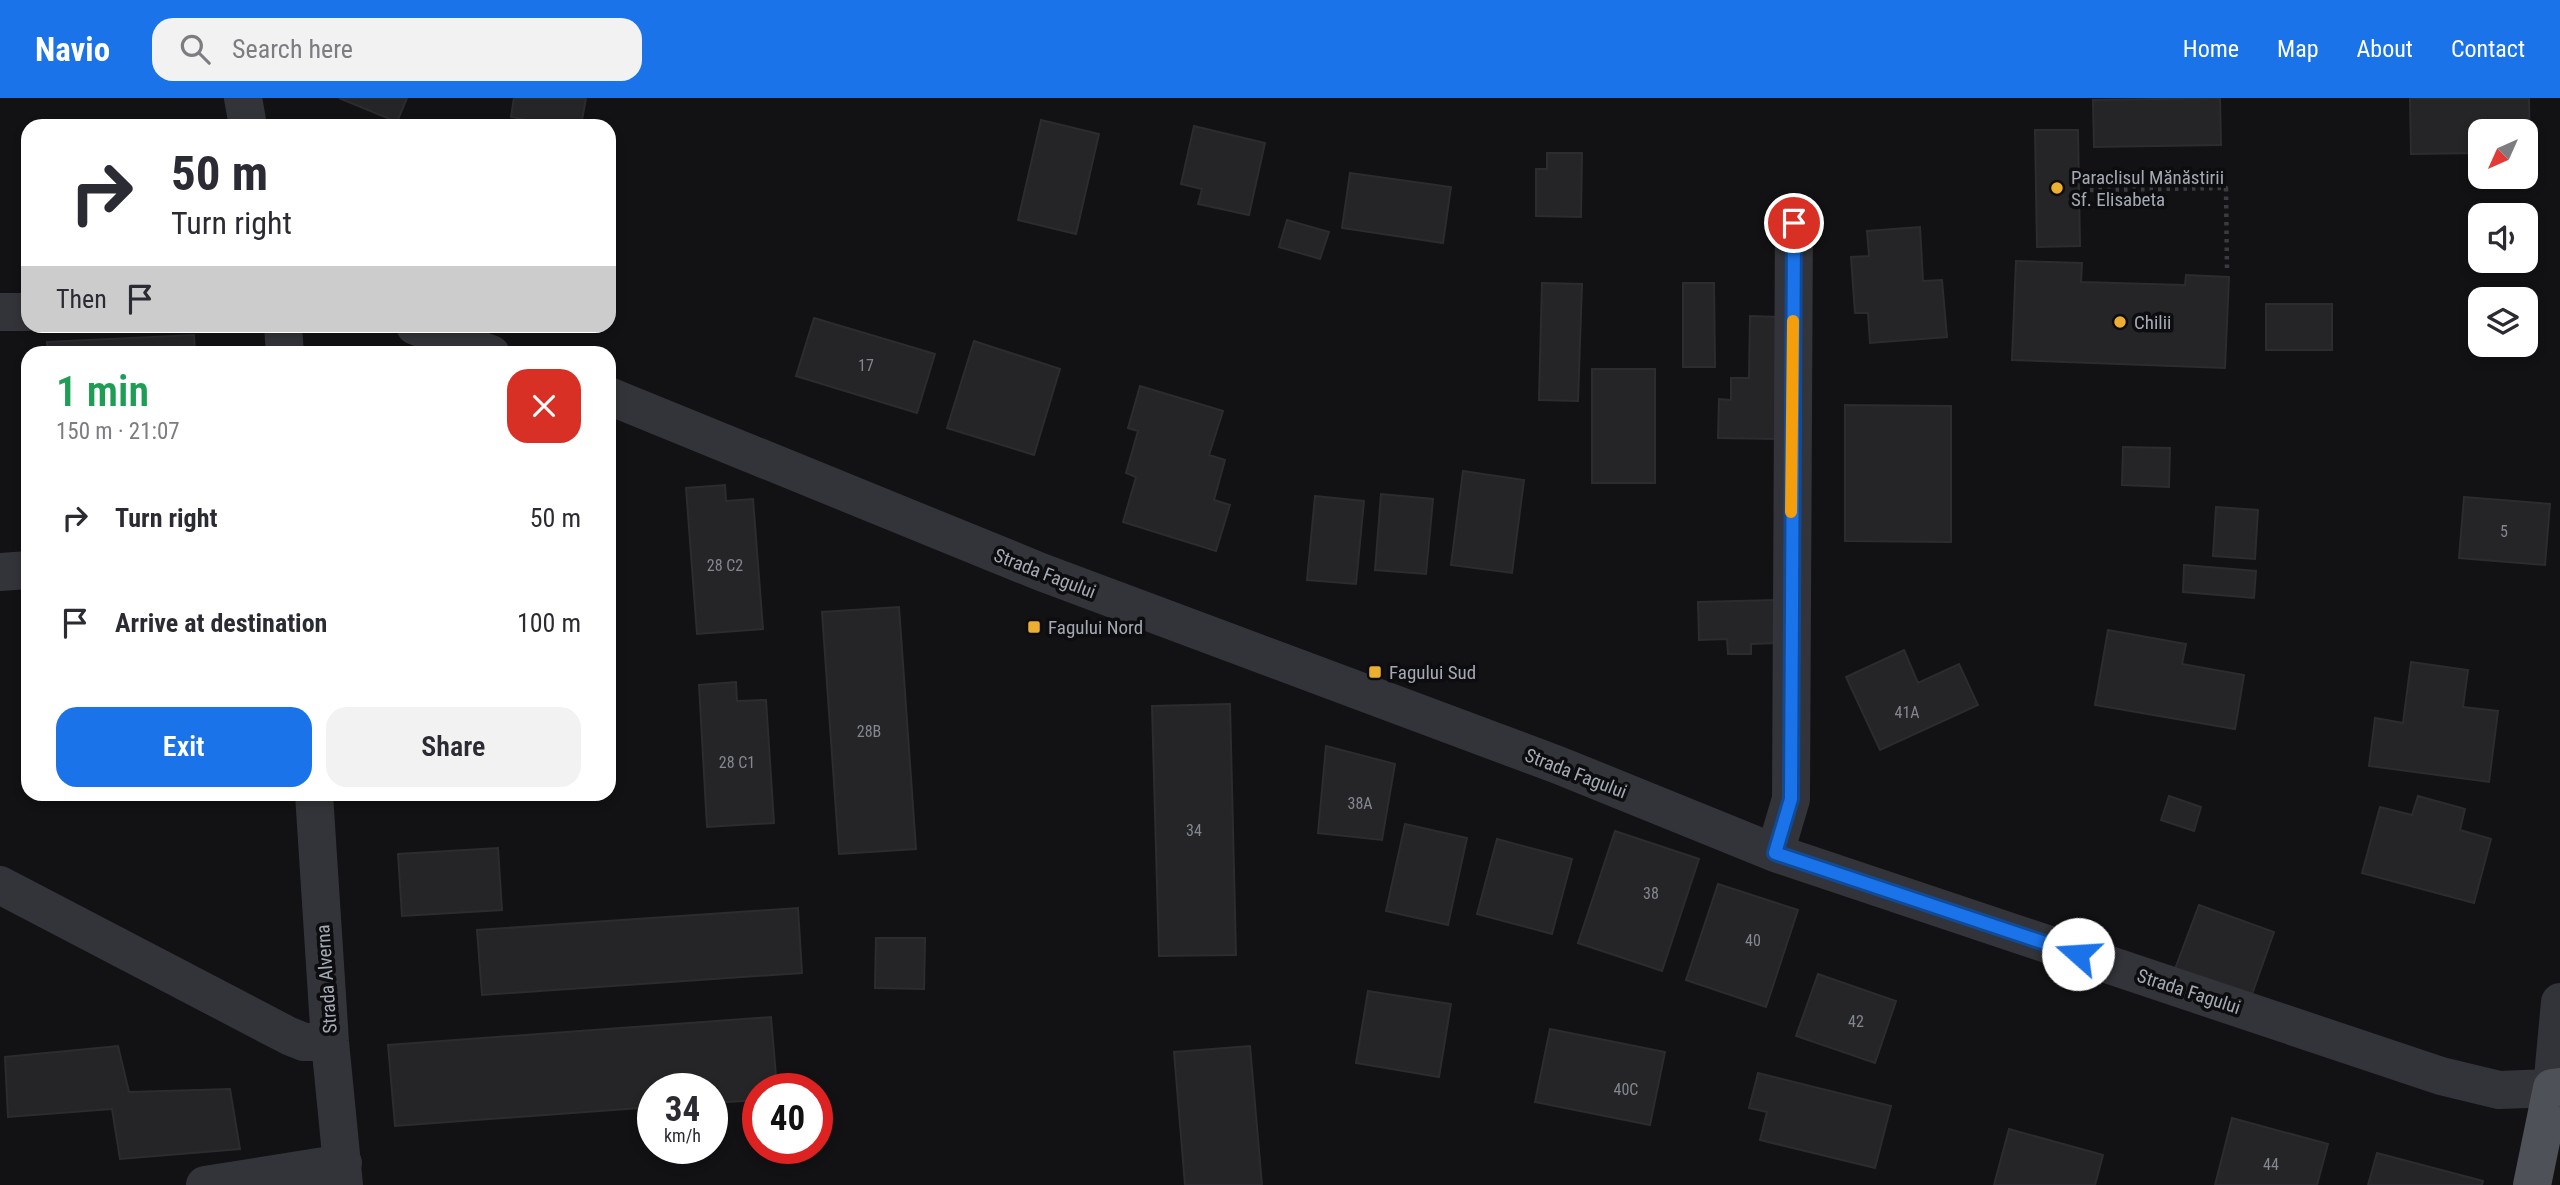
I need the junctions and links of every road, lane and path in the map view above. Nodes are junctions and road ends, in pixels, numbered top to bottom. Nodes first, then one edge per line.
1 (243, 98) edge
2 (247, 119) edge
3 (2090, 190) dead end
4 (1794, 223) dead end
5 (2227, 270) dead end
6 (0, 312) edge
7 (21, 312) edge
8 (434, 333) edge
9 (469, 346) edge
10 (616, 400) edge
11 (21, 570) edge
12 (0, 572) edge
13 (314, 801) edge
14 (1775, 853) junction
15 (0, 885) edge
16 (2560, 1003) edge
17 (330, 1042) junction
18 (2556, 1088) edge
19 (344, 1174) edge
20 (205, 1185) edge
21 (2532, 1185) edge

1 - 2 street
3 - 5 path
4 - 14 street
6 - 7 street
8 - 9 street
10 - 14 street, Strada Fagului
11 - 12 street
13 - 17 street, Strada Alverna
14 - 18 street, Strada Fagului
15 - 17 street
16 - 18 street
17 - 19 street, Strada Alverna
18 - 21 main road
19 - 20 street, Strada Alverna

